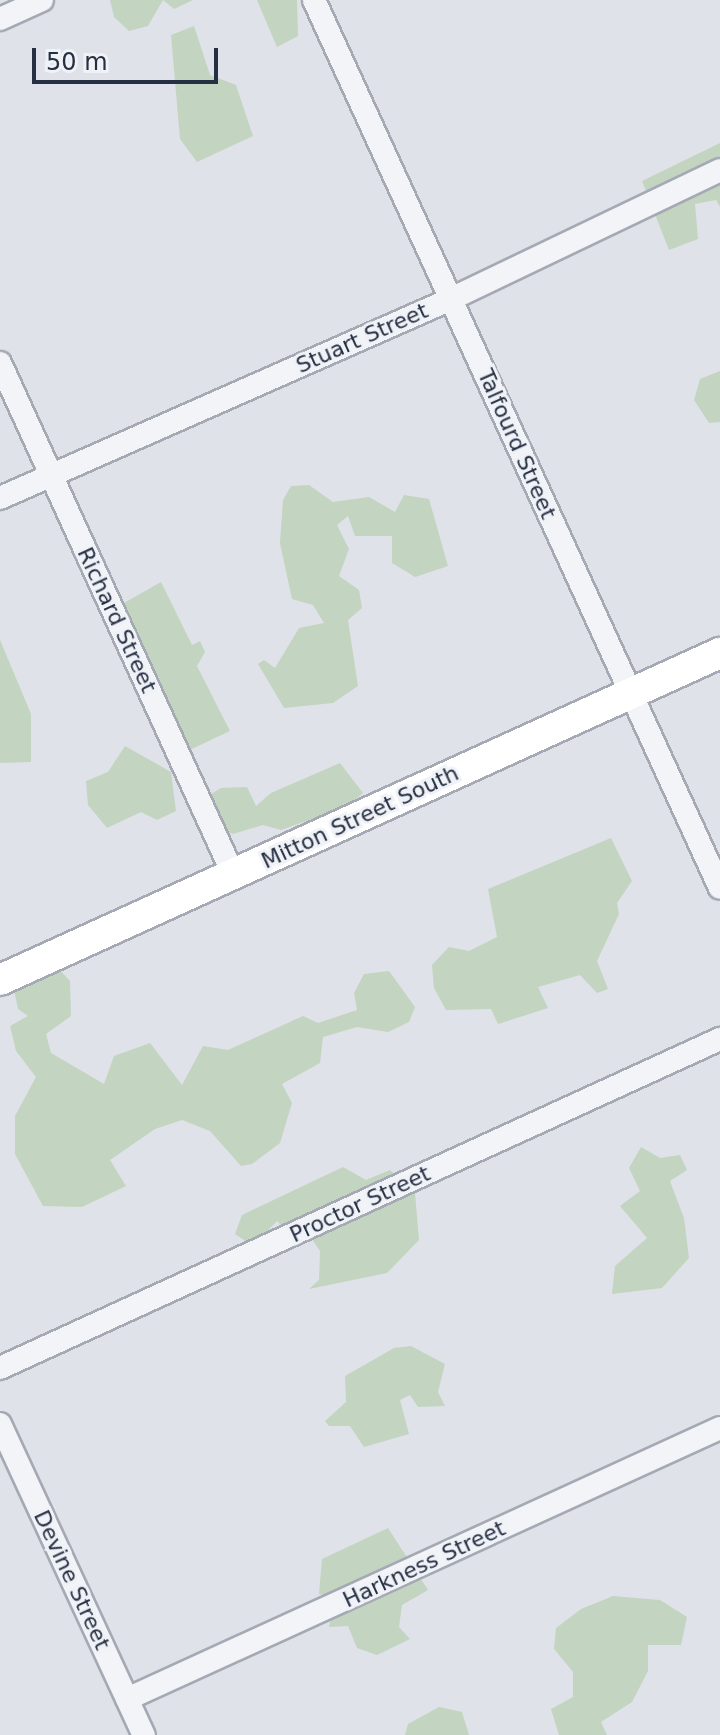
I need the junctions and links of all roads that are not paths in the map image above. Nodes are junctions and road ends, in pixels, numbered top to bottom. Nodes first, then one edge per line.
1 (42, 0) edge
2 (314, 0) edge
3 (0, 19) edge
4 (720, 170) edge
5 (451, 299) junction
6 (0, 363) edge
7 (50, 475) junction
8 (0, 498) edge
9 (720, 653) edge
10 (630, 693) junction
11 (234, 876) junction
12 (720, 888) edge
13 (0, 980) edge
14 (720, 1039) edge
15 (0, 1368) edge
16 (0, 1424) edge
17 (720, 1428) edge
18 (127, 1699) junction
19 (144, 1735) edge

1 - 3 street
2 - 5 street, Talfourd Street
4 - 5 street, Stuart Street
5 - 7 street, Stuart Street
5 - 10 street, Talfourd Street
6 - 7 street, Richard Street
7 - 8 street, Stuart Street
7 - 11 street, Richard Street
9 - 10 street, Mitton Street South
10 - 11 street, Mitton Street South
10 - 12 street, Talfourd Street
11 - 13 street, Mitton Street South
14 - 15 street, Proctor Street
16 - 18 street, Devine Street
17 - 18 street, Harkness Street
18 - 19 street, Devine Street

